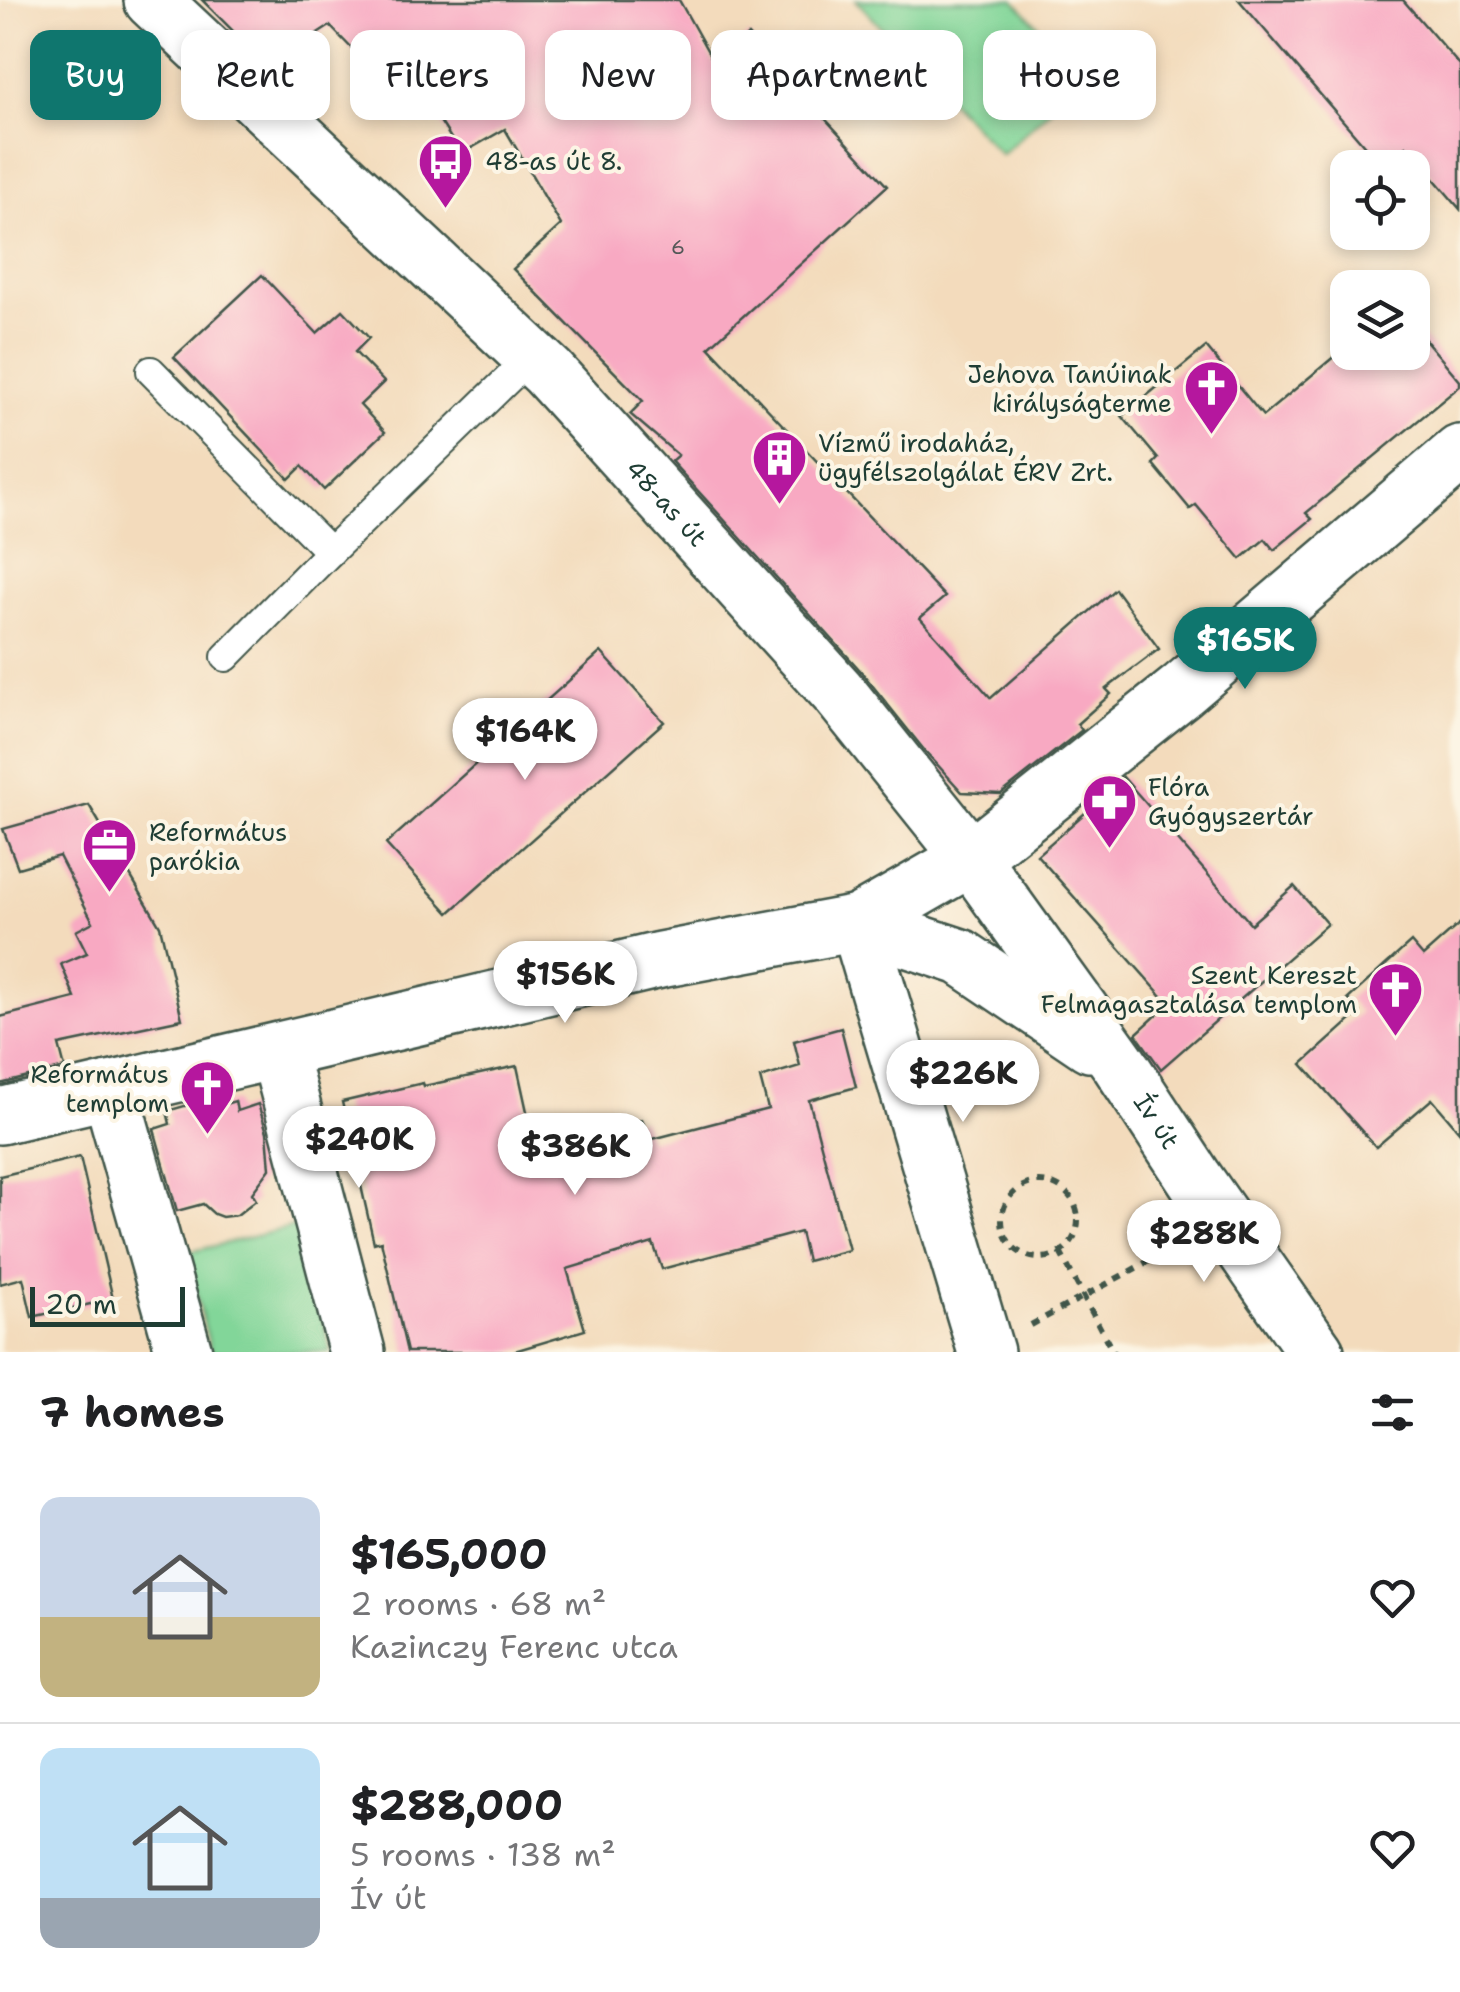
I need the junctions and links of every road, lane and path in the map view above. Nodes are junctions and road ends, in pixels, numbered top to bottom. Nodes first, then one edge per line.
1 (152, 0) edge
2 (532, 356) junction
3 (151, 371) dead end
4 (1460, 453) edge
5 (330, 552) junction
6 (226, 657) dead end
7 (972, 858) junction
8 (858, 923) junction
9 (278, 1050) junction
10 (1118, 1062) junction
11 (110, 1090) junction
12 (0, 1116) edge
13 (1195, 1179) junction
14 (1171, 1249) dead end
15 (1060, 1252) junction
16 (1083, 1297) junction
17 (986, 1351) edge
18 (184, 1352) edge
19 (357, 1352) edge
20 (1113, 1352) edge
21 (1290, 1352) edge
22 (1316, 1352) edge

1 - 2 main road, 48-as út
2 - 5 lane
2 - 7 main road, 48-as út
3 - 5 lane
4 - 7 main road
5 - 6 lane
7 - 8 main road
7 - 10 main road, 48-as út
8 - 9 main road
8 - 10 main road
8 - 17 main road
9 - 11 main road
9 - 19 main road
10 - 13 main road, Ív út
11 - 12 main road
11 - 18 main road
13 - 21 main road, Ív út
13 - 22 main road, Ív út
14 - 16 path
15 - 15 path
15 - 16 path
16 - 17 path
16 - 20 path

